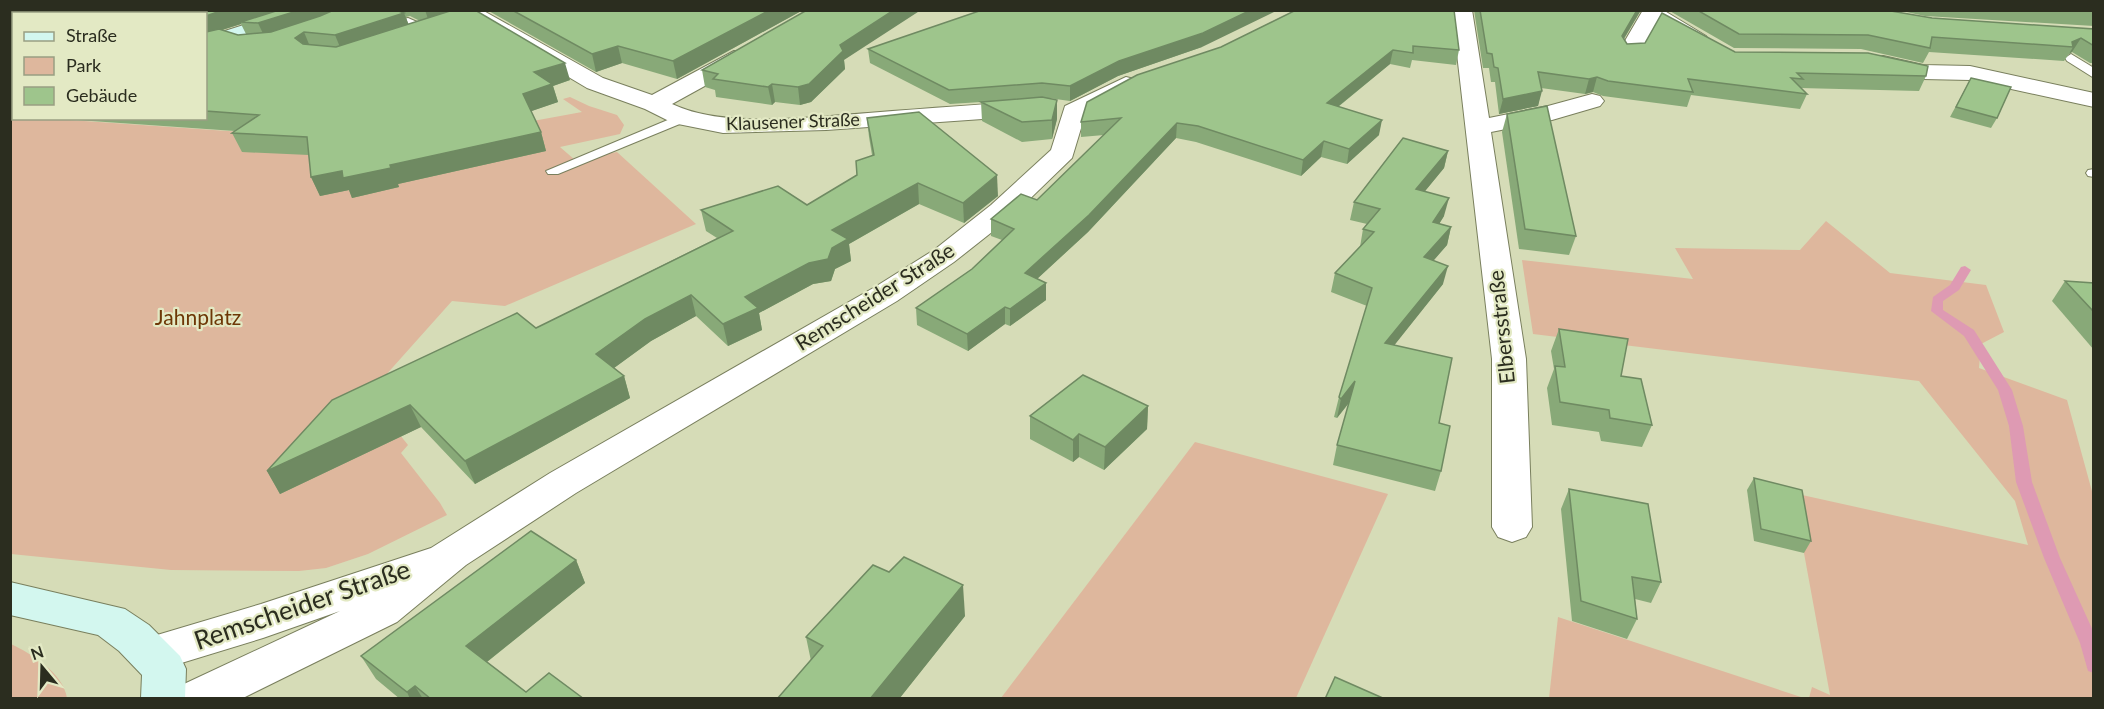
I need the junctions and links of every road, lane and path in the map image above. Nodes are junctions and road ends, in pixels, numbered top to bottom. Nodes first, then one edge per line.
1 (314, 10) edge
2 (1462, 10) edge
3 (1629, 10) edge
4 (1689, 12) edge
5 (1652, 13) junction
6 (466, 16) edge
7 (400, 21) edge
8 (408, 38) edge
9 (224, 43) edge
10 (759, 46) edge
11 (1630, 51) edge
12 (1720, 52) edge
13 (1945, 54) edge
14 (1861, 58) edge
15 (2071, 58) edge
16 (1970, 73) junction
17 (2094, 74) edge
18 (1148, 76) edge
19 (1592, 100) dead end
20 (2094, 100) edge
21 (654, 104) junction
22 (1056, 109) junction
23 (682, 118) junction
24 (1476, 128) junction
25 (553, 171) dead end
26 (1512, 527) dead end
27 (452, 554) junction
28 (10, 598) edge
29 (152, 654) junction
30 (163, 699) edge
31 (200, 699) edge

1 - 9 main road
2 - 24 street, Elbersstraße
3 - 5 street
4 - 5 street
5 - 11 street
5 - 12 street
6 - 21 street, Klausener Straße
7 - 8 lane
10 - 21 street
13 - 16 street
14 - 16 street
15 - 17 lane
16 - 20 street
18 - 22 street
19 - 24 street
21 - 23 street, Klausener Straße
22 - 23 street, Klausener Straße
22 - 27 street, Remscheider Straße
23 - 25 lane
24 - 26 street, Elbersstraße
27 - 29 street, Remscheider Straße
27 - 31 street, Remscheider Straße
28 - 29 main road
29 - 30 main road

